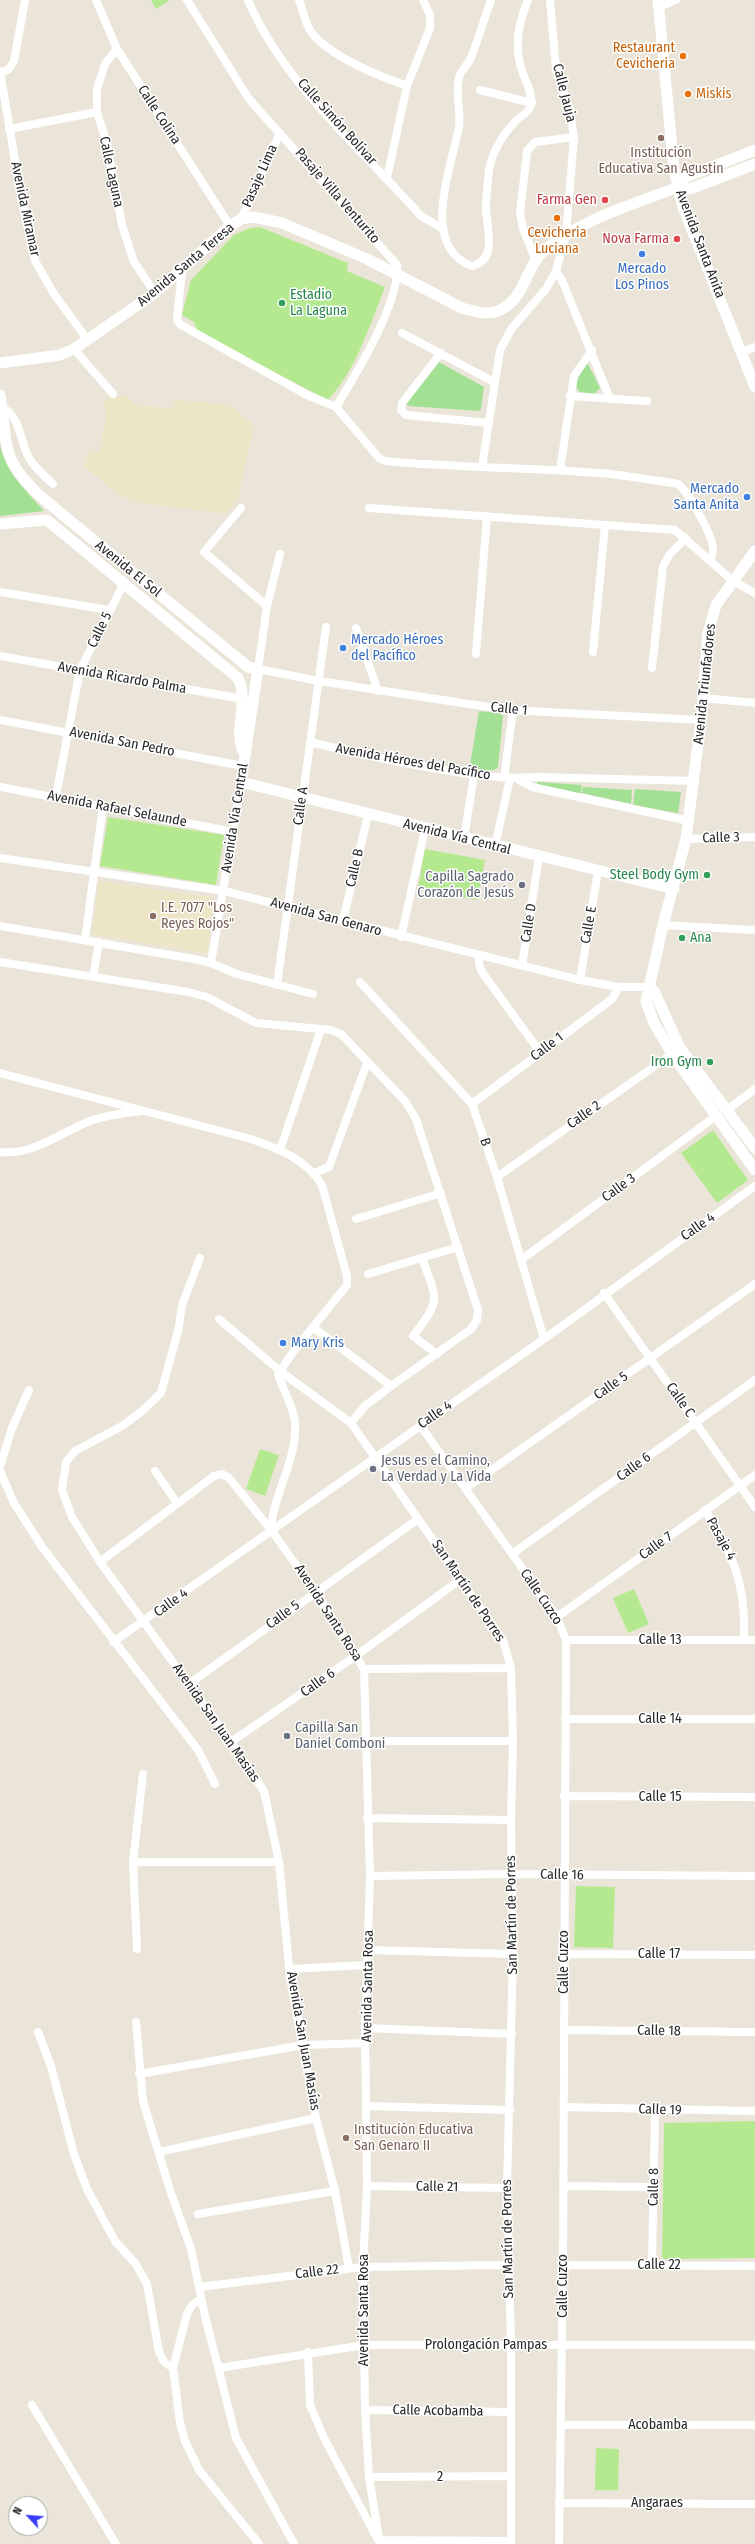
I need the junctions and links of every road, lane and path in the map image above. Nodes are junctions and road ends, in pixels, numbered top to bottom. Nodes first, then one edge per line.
1 (25, 0) edge
2 (96, 0) edge
3 (187, 0) edge
4 (248, 0) edge
5 (299, 0) edge
6 (423, 0) edge
7 (491, 0) edge
8 (528, 0) edge
9 (550, 0) edge
10 (676, 0) edge
11 (658, 3) edge
12 (117, 49) junction
13 (0, 72) edge
14 (407, 86) junction
15 (480, 90) dead end
16 (532, 103) junction
17 (97, 112) junction
18 (9, 129) junction
19 (280, 133) junction
20 (574, 137) junction
21 (755, 150) edge
22 (755, 164) edge
23 (387, 178) junction
24 (678, 187) junction
25 (241, 219) junction
26 (230, 226) junction
27 (443, 229) junction
28 (566, 234) junction
29 (536, 261) junction
30 (182, 270) junction
31 (556, 271) junction
32 (397, 275) junction
33 (155, 293) junction
34 (402, 333) dead end
35 (87, 339) junction
36 (755, 347) edge
37 (74, 349) junction
38 (592, 350) junction
39 (742, 352) junction
40 (441, 353) junction
41 (0, 363) edge
42 (494, 382) junction
43 (755, 387) edge
44 (113, 394) dead end
45 (0, 395) edge
46 (570, 396) junction
47 (610, 399) junction
48 (647, 401) dead end
49 (336, 407) junction
50 (2, 408) junction
51 (489, 422) junction
52 (2, 436) edge
53 (482, 467) junction
54 (560, 470) junction
55 (53, 484) dead end
56 (241, 508) dead end
57 (369, 508) dead end
58 (486, 516) junction
59 (0, 524) edge
60 (605, 525) junction
61 (686, 538) junction
62 (755, 551) edge
63 (280, 554) dead end
64 (710, 560) junction
65 (733, 581) junction
66 (124, 583) junction
67 (0, 592) edge
68 (755, 593) edge
69 (267, 606) junction
70 (109, 610) junction
71 (326, 627) dead end
72 (356, 628) dead end
73 (593, 652) dead end
74 (476, 654) dead end
75 (0, 656) edge
76 (652, 668) dead end
77 (258, 669) junction
78 (80, 670) junction
79 (318, 681) junction
80 (378, 691) junction
81 (703, 698) junction
82 (243, 699) junction
83 (755, 703) edge
84 (513, 710) junction
85 (0, 720) edge
86 (701, 720) junction
87 (68, 732) junction
88 (310, 742) junction
89 (245, 754) junction
90 (243, 766) junction
91 (474, 775) junction
92 (510, 778) junction
93 (695, 781) junction
94 (241, 782) junction
95 (0, 787) edge
96 (56, 796) junction
97 (302, 799) junction
98 (103, 806) junction
99 (368, 815) junction
100 (689, 821) junction
101 (425, 829) junction
102 (234, 832) junction
103 (755, 837) edge
104 (464, 838) junction
105 (686, 839) junction
106 (495, 846) junction
107 (539, 856) junction
108 (0, 858) edge
109 (598, 871) junction
110 (94, 873) junction
111 (674, 889) junction
112 (224, 891) junction
113 (288, 906) junction
114 (343, 920) junction
115 (663, 925) junction
116 (0, 926) edge
117 (755, 930) edge
118 (401, 937) junction
119 (85, 940) junction
120 (99, 942) junction
121 (479, 956) junction
122 (0, 962) edge
123 (211, 963) junction
124 (522, 966) junction
125 (92, 977) junction
126 (580, 980) junction
127 (360, 982) dead end
128 (277, 985) junction
129 (619, 987) junction
130 (648, 987) junction
131 (313, 994) dead end
132 (321, 1029) junction
133 (540, 1052) junction
134 (672, 1054) junction
135 (367, 1063) junction
136 (0, 1073) edge
137 (755, 1089) edge
138 (472, 1104) junction
139 (146, 1110) junction
140 (727, 1110) junction
141 (716, 1116) junction
142 (755, 1148) edge
143 (280, 1150) junction
144 (0, 1152) edge
145 (755, 1170) edge
146 (315, 1173) junction
147 (497, 1177) junction
148 (755, 1186) edge
149 (441, 1193) junction
150 (356, 1219) dead end
151 (458, 1247) junction
152 (200, 1258) dead end
153 (422, 1258) junction
154 (521, 1260) junction
155 (368, 1274) dead end
156 (755, 1284) edge
157 (604, 1294) junction
158 (219, 1319) dead end
159 (313, 1327) junction
160 (544, 1339) junction
161 (436, 1354) junction
162 (651, 1358) junction
163 (280, 1371) junction
164 (755, 1380) edge
165 (391, 1386) junction
166 (29, 1390) dead end
167 (696, 1422) junction
168 (351, 1423) junction
169 (420, 1425) junction
170 (375, 1458) junction
171 (0, 1467) edge
172 (0, 1471) edge
173 (155, 1471) dead end
174 (755, 1475) edge
175 (741, 1485) junction
176 (466, 1488) junction
177 (177, 1503) junction
178 (755, 1507) edge
179 (705, 1510) junction
180 (418, 1519) junction
181 (271, 1530) junction
182 (512, 1554) junction
183 (100, 1562) junction
184 (461, 1579) junction
185 (315, 1592) junction
186 (557, 1617) junction
187 (144, 1622) junction
188 (566, 1640) junction
189 (744, 1640) junction
190 (755, 1640) edge
191 (113, 1642) junction
192 (357, 1655) junction
193 (511, 1668) junction
194 (364, 1669) junction
195 (188, 1684) junction
196 (565, 1719) junction
197 (755, 1719) edge
198 (367, 1741) junction
199 (514, 1741) junction
200 (231, 1742) junction
201 (143, 1774) dead end
202 (215, 1784) dead end
203 (564, 1796) junction
204 (755, 1797) edge
205 (367, 1818) junction
206 (511, 1820) junction
207 (133, 1862) junction
208 (279, 1862) junction
209 (512, 1874) junction
210 (564, 1875) junction
211 (370, 1876) junction
212 (755, 1876) edge
213 (137, 1949) dead end
214 (369, 1950) junction
215 (513, 1954) junction
216 (564, 1954) junction
217 (755, 1955) edge
218 (367, 1965) junction
219 (290, 1969) junction
220 (136, 2022) dead end
221 (366, 2028) junction
222 (564, 2030) junction
223 (38, 2032) dead end
224 (755, 2032) edge
225 (512, 2034) junction
226 (366, 2043) junction
227 (303, 2045) junction
228 (140, 2074) junction
229 (367, 2106) junction
230 (564, 2107) junction
231 (510, 2110) junction
232 (655, 2110) junction
233 (755, 2111) edge
234 (316, 2118) junction
235 (159, 2152) junction
236 (367, 2186) junction
237 (564, 2186) junction
238 (654, 2187) junction
239 (507, 2188) junction
240 (335, 2191) junction
241 (198, 2214) dead end
242 (507, 2264) junction
243 (563, 2265) junction
244 (652, 2265) junction
245 (363, 2266) junction
246 (755, 2266) edge
247 (349, 2268) junction
248 (199, 2287) junction
249 (201, 2299) junction
250 (364, 2344) junction
251 (511, 2345) junction
252 (563, 2345) junction
253 (755, 2345) edge
254 (308, 2352) junction
255 (173, 2368) junction
256 (219, 2368) junction
257 (32, 2405) dead end
258 (365, 2410) junction
259 (511, 2412) junction
260 (562, 2425) junction
261 (755, 2425) edge
262 (511, 2476) junction
263 (369, 2477) junction
264 (559, 2503) junction
265 (755, 2504) edge
266 (379, 2542) edge
267 (511, 2542) edge
268 (116, 2544) edge
269 (259, 2544) edge
270 (294, 2544) edge
271 (559, 2544) edge

1 - 13 street, Avenida Miramar
2 - 12 street, Calle Colina
3 - 19 street, Pasaje Villa Venturito
4 - 23 street, Calle Simón Bolívar
5 - 14 street
6 - 14 street
7 - 27 street
8 - 16 street
9 - 20 street, Calle Jauja
10 - 11 street
11 - 24 street, Avenida Santa Anita
12 - 17 street, Calle Laguna
12 - 26 street, Calle Colina
13 - 18 street, Avenida Miramar
14 - 23 street
15 - 16 street
16 - 27 street
17 - 18 street
17 - 33 street, Calle Laguna
18 - 35 street, Avenida Miramar
19 - 25 street, Pasaje Lima
19 - 32 street, Pasaje Villa Venturito
20 - 28 street, Calle Jauja
20 - 29 street
21 - 24 street
22 - 24 street
23 - 27 street, Calle Simón Bolívar
24 - 28 street, Avenida Santa Teresa
24 - 39 street, Avenida Santa Anita
25 - 26 street, Avenida Santa Teresa
25 - 32 street, Avenida Santa Teresa
26 - 30 street, Avenida Santa Teresa
28 - 29 street, Avenida Santa Teresa
28 - 31 street, Calle Jauja
29 - 32 street, Avenida Santa Teresa
30 - 33 street, Avenida Santa Teresa
30 - 49 street
31 - 38 street
31 - 42 street, Calle Jauja
32 - 49 street
33 - 35 street, Avenida Santa Teresa
34 - 40 street
35 - 37 street, Avenida Santa Teresa
36 - 39 street
37 - 41 street, Avenida Santa Teresa
37 - 44 street
38 - 46 street
38 - 47 street
39 - 43 street, Avenida Santa Anita
40 - 42 street
40 - 51 street
42 - 51 street, Calle Jauja
45 - 50 street, Avenida El Sol
46 - 47 street
46 - 54 street
47 - 48 street
49 - 53 street
50 - 52 street, Avenida El Sol
50 - 55 street
51 - 53 street, Calle Jauja
52 - 77 street, Avenida El Sol
53 - 54 street
54 - 64 street
56 - 69 street
57 - 58 street
58 - 60 street
58 - 74 street
59 - 66 street
60 - 61 street
60 - 73 street
61 - 64 street
61 - 76 street
62 - 65 street, Avenida Triunfadores
63 - 69 street
64 - 65 street
65 - 68 street
65 - 81 street, Avenida Triunfadores
66 - 70 street, Calle 5
66 - 82 street
67 - 70 street
69 - 77 street
70 - 78 street, Calle 5
71 - 79 street, Calle A
72 - 80 street
75 - 78 street, Avenida Ricardo Palma
77 - 79 street, Avenida El Sol
77 - 89 street
78 - 82 street, Avenida Ricardo Palma
78 - 87 street, Calle 5
79 - 80 street, Calle 1
79 - 88 street, Calle A
80 - 84 street, Calle 1
81 - 83 street
81 - 86 street, Avenida Triunfadores
82 - 89 street, Avenida Via Central
84 - 86 street, Calle 1
84 - 92 street
85 - 87 street, Avenida San Pedro
86 - 93 street, Avenida Triunfadores
87 - 90 street, Avenida San Pedro
87 - 96 street, Calle 5
88 - 91 street, Avenida Héroes del Pacífico
88 - 97 street, Calle A
89 - 90 street, Avenida Via Central
90 - 94 street, Avenida Via Central
91 - 92 street, Avenida Héroes del Pacífico
91 - 104 street
92 - 93 street, Avenida Héroes del Pacífico
92 - 100 street, Avenida Héroes del Pacífico
92 - 106 street
93 - 100 street, Avenida Triunfadores
94 - 97 street, Avenida Vía Central
94 - 102 street, Avenida Via Central
95 - 96 street, Avenida Rafael Selaunde
96 - 98 street, Avenida Rafael Selaunde
97 - 99 street, Avenida Vía Central
97 - 113 street, Calle A
98 - 102 street, Avenida Rafael Selaunde
98 - 110 street
99 - 101 street, Avenida Vía Central
99 - 114 street, Calle B
100 - 105 street, Avenida Triunfadores
101 - 104 street, Avenida Vía Central
101 - 118 street
102 - 112 street, Avenida Via Central
103 - 105 street, Calle 3
104 - 106 street, Avenida Vía Central
105 - 111 street, Avenida Triunfadores
106 - 107 street, Avenida Vía Central
107 - 109 street, Avenida Vía Central
107 - 124 street, Calle D
108 - 110 street, Avenida San Genaro
109 - 111 street, Avenida Vía Central
109 - 126 street, Calle E
110 - 112 street, Avenida San Genaro
110 - 119 street
111 - 115 street, Avenida Triunfadores
112 - 113 street, Avenida San Genaro
112 - 123 street, Avenida Via Central
113 - 114 street, Avenida San Genaro
113 - 128 street, Calle A
114 - 118 street, Avenida San Genaro
115 - 117 street
115 - 130 street, Avenida Triunfadores
116 - 119 street
118 - 121 street, Avenida San Genaro
119 - 120 street
120 - 123 street
120 - 125 street
121 - 124 street, Avenida San Genaro
121 - 133 street
122 - 125 street
123 - 128 street
124 - 126 street, Avenida San Genaro
125 - 132 street
126 - 129 street, Avenida San Genaro
127 - 138 street, B
128 - 131 street
129 - 130 street, Avenida San Genaro
129 - 133 street, Calle 1
130 - 134 street, Avenida Triunfadores
130 - 140 street
132 - 135 street
132 - 143 street
133 - 138 street, Calle 1
134 - 141 street, Avenida Triunfadores
134 - 147 street, Calle 2
135 - 146 street
135 - 149 street
136 - 139 street
137 - 140 street
138 - 147 street, B
139 - 143 street
139 - 144 street
140 - 142 street
141 - 145 street, Avenida Triunfadores
141 - 154 street, Calle 3
143 - 146 street
146 - 159 street
147 - 154 street, B
148 - 157 street, Calle 4
149 - 150 street
149 - 151 street
151 - 153 street
151 - 161 street
152 - 183 street, Avenida San Juan Masías
153 - 155 street
153 - 161 street
154 - 160 street, B
156 - 162 street, Calle 5
157 - 160 street, Calle 4
157 - 162 street, Calle C
158 - 163 street, San Martín de Porres
159 - 163 street
159 - 165 street
160 - 169 street, Calle 4
161 - 165 street
162 - 167 street, Calle C
162 - 176 street, Calle 5
163 - 168 street, San Martín de Porres
163 - 181 street
164 - 167 street, Calle 6
165 - 168 street
166 - 171 street
167 - 175 street, Calle C
167 - 182 street, Calle 6
168 - 170 street, San Martín de Porres
169 - 170 street, Calle 4
169 - 176 street, Calle Cuzco
170 - 180 street, San Martín de Porres
170 - 181 street, Calle 4
172 - 191 street
173 - 177 street
174 - 175 street, Calle 7
175 - 178 street, Calle C
175 - 179 street, Calle 7
176 - 182 street, Calle Cuzco
177 - 181 street, Avenida Santa Rosa
177 - 183 street
179 - 186 street, Calle 7
179 - 189 street, Pasaje 4
180 - 184 street, San Martín de Porres
180 - 185 street, Calle 5
181 - 185 street, Avenida Santa Rosa
181 - 187 street, Calle 4
182 - 186 street, Calle Cuzco
183 - 187 street, Avenida San Juan Masías
184 - 192 street, Calle 6
184 - 193 street, San Martín de Porres
185 - 192 street, Avenida Santa Rosa
185 - 195 street, Calle 5
186 - 188 street, Calle Cuzco
187 - 191 street, Calle 4
187 - 195 street, Avenida San Juan Masías
188 - 189 street, Calle 13
188 - 196 street, Calle Cuzco
189 - 190 street, Calle 13
191 - 202 street
192 - 194 street, Avenida Santa Rosa
192 - 200 street, Calle 6
193 - 194 street
193 - 199 street, San Martín de Porres
194 - 198 street, Avenida Santa Rosa
195 - 200 street, Avenida San Juan Masías
196 - 197 street, Calle 14
196 - 203 street, Calle Cuzco
198 - 199 street
198 - 205 street, Avenida Santa Rosa
199 - 206 street, San Martín de Porres
200 - 208 street, Avenida San Juan Masías
201 - 207 street
203 - 204 street, Calle 15
203 - 210 street, Calle Cuzco
205 - 206 street
205 - 211 street, Avenida Santa Rosa
206 - 209 street, San Martín de Porres
207 - 208 street
207 - 213 street
208 - 219 street, Avenida San Juan Masías
209 - 210 street, Calle 16
209 - 211 street, Calle 16
209 - 215 street, San Martín de Porres
210 - 212 street, Calle 16
210 - 216 street, Calle Cuzco
211 - 214 street, Avenida Santa Rosa
214 - 215 street
214 - 218 street, Avenida Santa Rosa
215 - 225 street, San Martín de Porres
216 - 217 street, Calle 17
216 - 222 street, Calle Cuzco
218 - 219 street
218 - 221 street, Avenida Santa Rosa
219 - 227 street, Avenida San Juan Masías
220 - 228 street
221 - 225 street
221 - 226 street, Avenida Santa Rosa
222 - 224 street, Calle 18
222 - 230 street, Calle Cuzco
223 - 255 street
225 - 231 street, San Martín de Porres
226 - 227 street
226 - 229 street, Avenida Santa Rosa
227 - 228 street
227 - 234 street, Avenida San Juan Masías
228 - 235 street
229 - 231 street
229 - 236 street, Avenida Santa Rosa
230 - 232 street, Calle 19
230 - 237 street, Calle Cuzco
231 - 239 street, San Martín de Porres
232 - 233 street, Calle 19
232 - 238 street, Calle 8
234 - 235 street
234 - 240 street, Avenida San Juan Masías
235 - 248 street
236 - 239 street, Calle 21
236 - 245 street, Avenida Santa Rosa
237 - 238 street
237 - 243 street, Calle Cuzco
238 - 244 street, Calle 8
239 - 242 street, San Martín de Porres
240 - 241 street
240 - 247 street, Avenida San Juan Masías
242 - 245 street, Calle 22
242 - 251 street, San Martín de Porres
243 - 244 street, Calle 22
243 - 252 street, Calle Cuzco
244 - 246 street, Calle 22
245 - 247 street, Calle 22
245 - 250 street, Avenida Santa Rosa
247 - 248 street, Calle 22
248 - 249 street
249 - 255 street
249 - 256 street
250 - 251 street, Prolongación Pampas
250 - 254 street, Prolongación Pampas
250 - 258 street, Avenida Santa Rosa
251 - 252 street, Prolongación Pampas
251 - 259 street, San Martín de Porres
252 - 253 street, Prolongación Pampas
252 - 260 street, Calle Cuzco
254 - 256 street, Prolongación Pampas
254 - 266 street
255 - 269 street
256 - 270 street
257 - 268 street
258 - 259 street, Calle Acobamba
258 - 263 street, Avenida Santa Rosa
259 - 262 street, San Martín de Porres
260 - 261 street, Acobamba
260 - 264 street, Calle Cuzco
262 - 263 street, 2
262 - 267 street, San Martín de Porres
263 - 266 street, Avenida Santa Rosa
264 - 265 street, Angaraes
264 - 271 street, Calle Cuzco
266 - 267 street

